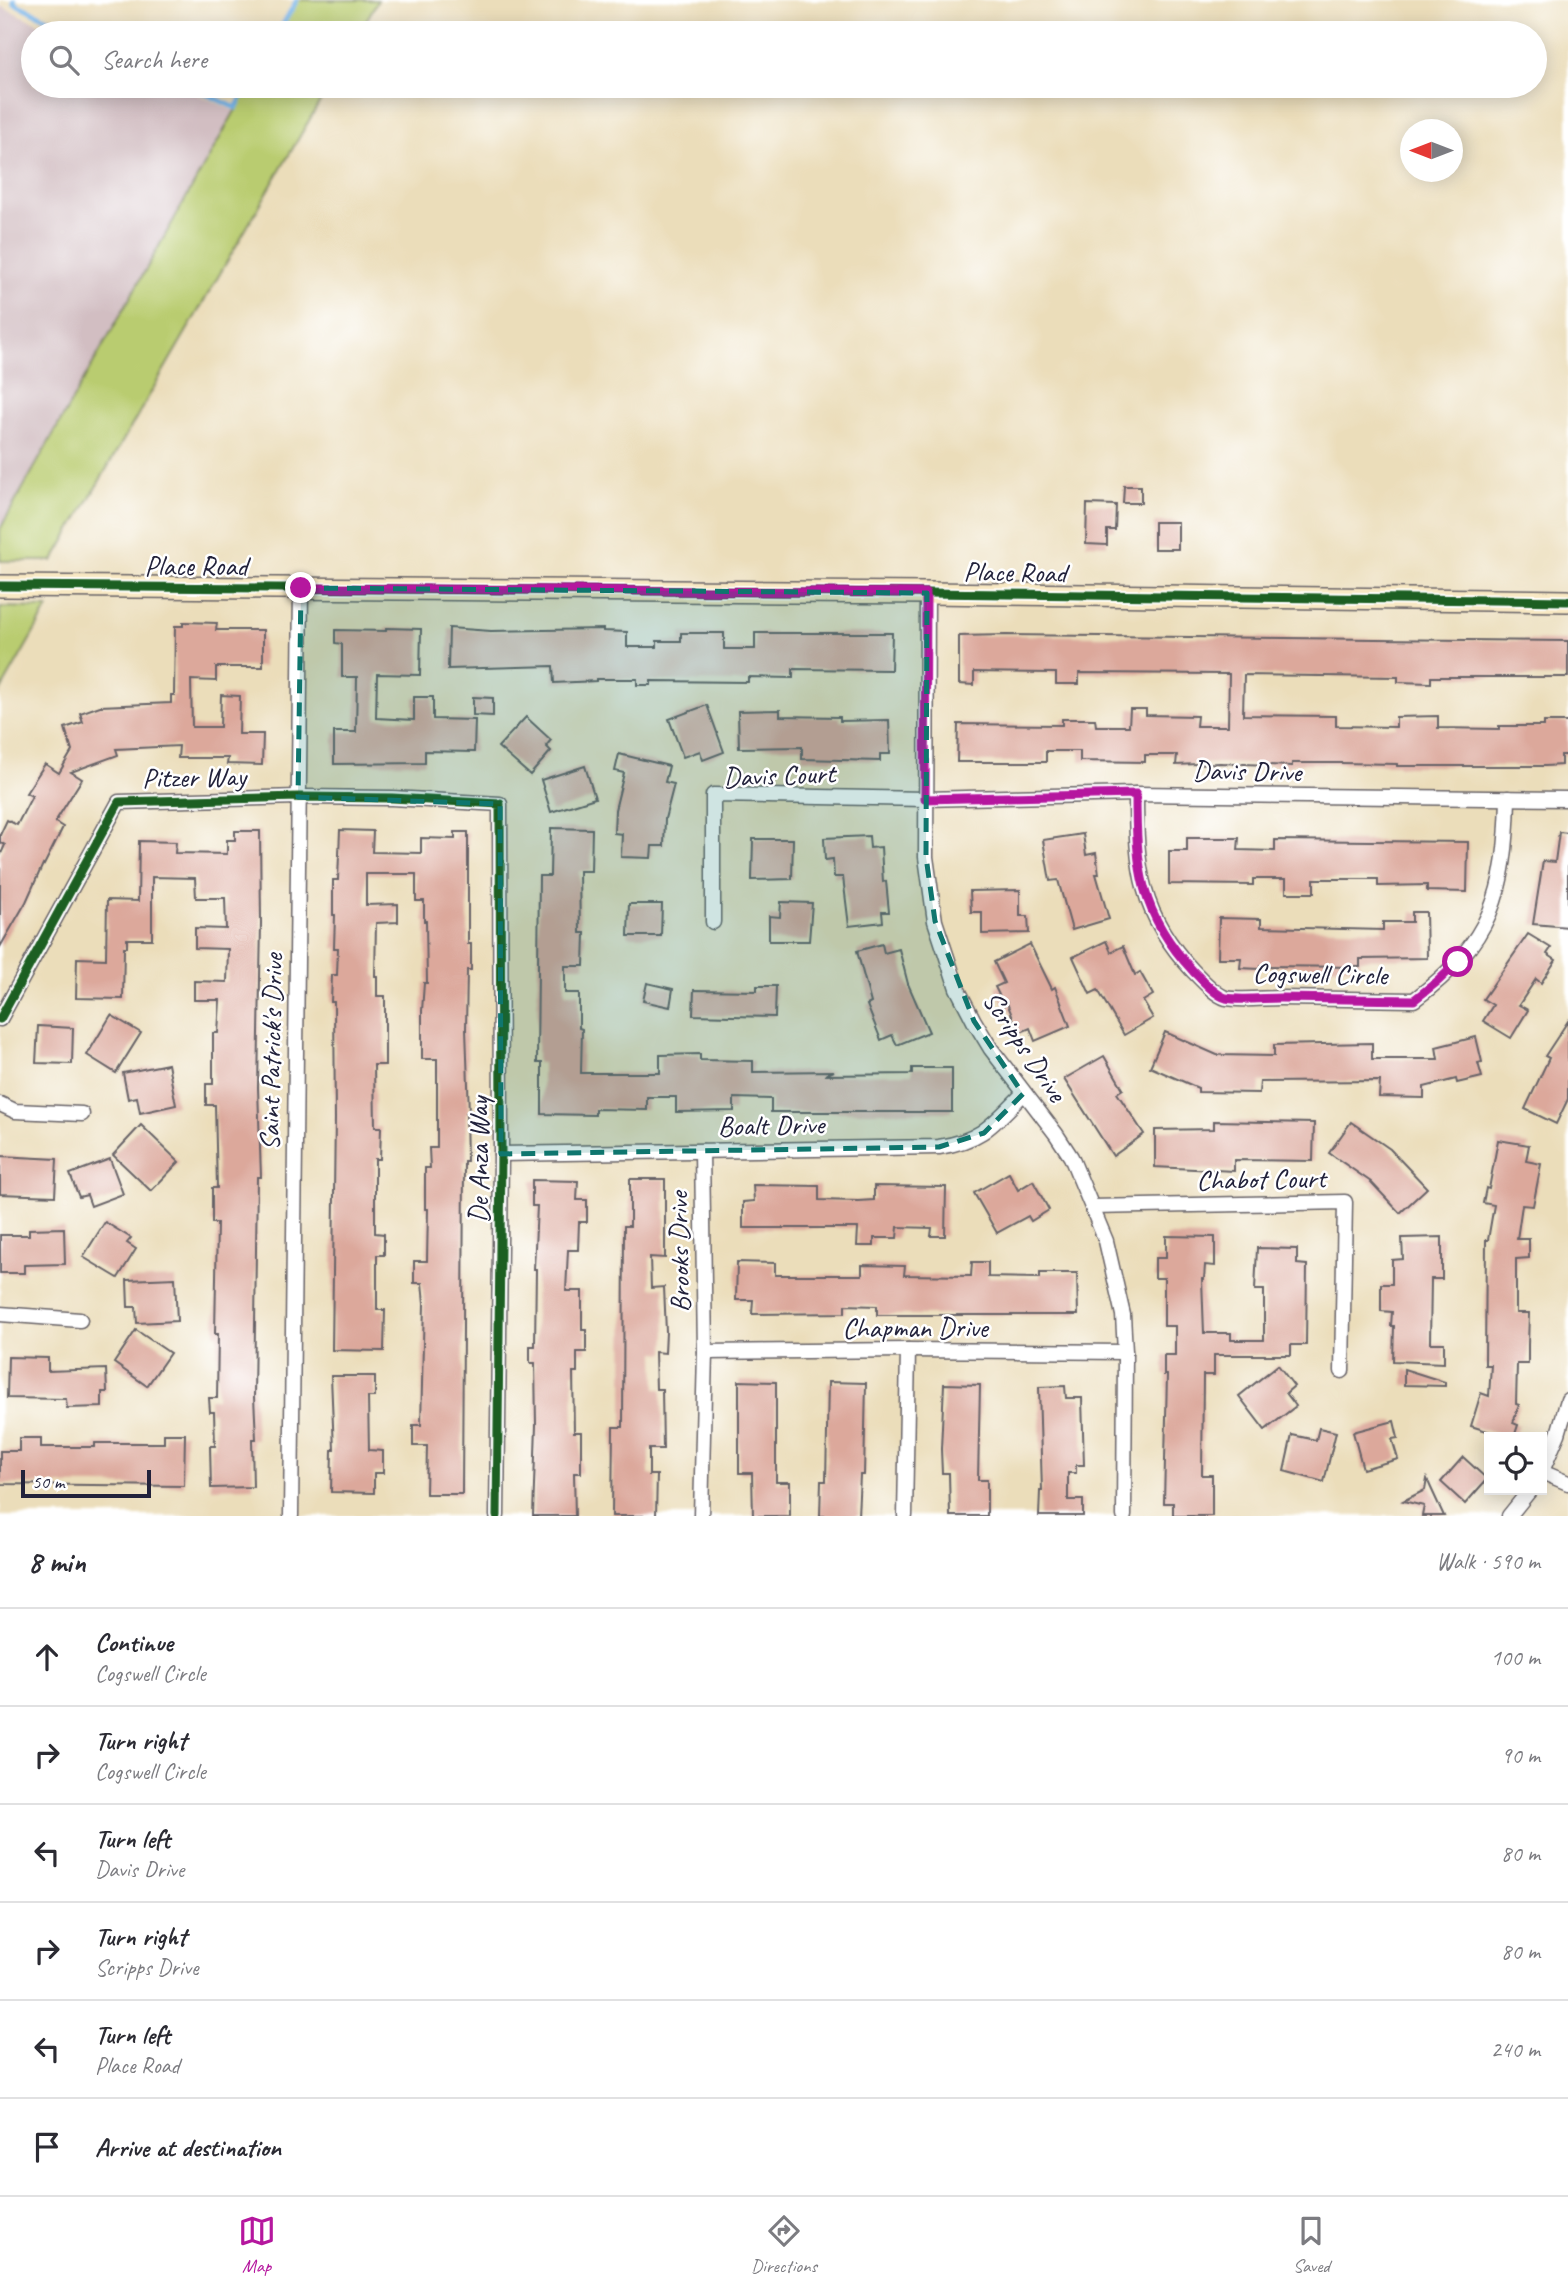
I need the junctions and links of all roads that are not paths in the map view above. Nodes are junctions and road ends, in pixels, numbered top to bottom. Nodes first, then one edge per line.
1 (0, 586) edge
2 (301, 588) junction
3 (926, 593) junction
4 (1568, 601) edge
5 (1136, 794) junction
6 (298, 797) junction
7 (1508, 798) junction
8 (925, 799) junction
9 (1568, 799) edge
10 (500, 804) joint
11 (713, 922) dead end
12 (0, 1019) edge
13 (1023, 1094) junction
14 (0, 1104) edge
15 (82, 1114) dead end
16 (702, 1150) junction
17 (501, 1154) junction
18 (1092, 1207) junction
19 (0, 1314) edge
20 (80, 1320) dead end
21 (908, 1350) junction
22 (705, 1352) junction
23 (1125, 1352) junction
24 (1342, 1371) dead end
25 (1568, 1400) edge
26 (1547, 1459) edge
27 (1547, 1473) edge
28 (1568, 1483) edge
29 (1526, 1495) edge
30 (291, 1516) edge
31 (497, 1516) edge
32 (701, 1516) edge
33 (905, 1516) edge
34 (1124, 1516) edge
35 (1509, 1516) edge

1 - 2 street, Place Road
2 - 3 street, Place Road
2 - 6 street, Saint Patrick's Drive
3 - 4 street, Place Road
3 - 8 street, Scripps Drive
5 - 7 street, Davis Drive
5 - 7 street, Cogswell Circle
5 - 8 street, Davis Drive
6 - 10 street, Pitzer Way
6 - 12 street, Pitzer Way
6 - 30 street, Saint Patrick's Drive
7 - 9 street, Davis Drive
8 - 11 street, Davis Court
8 - 13 street, Scripps Drive
10 - 17 street, De Anza Way
13 - 16 street, Boalt Drive
13 - 18 street, Scripps Drive
14 - 15 street
16 - 17 street, Boalt Drive
16 - 22 street, Brooks Drive
17 - 31 street, De Anza Way
18 - 23 street, Scripps Drive
18 - 24 street, Chabot Court
19 - 20 street
21 - 22 street, Chapman Drive
21 - 23 street, Chapman Drive
21 - 33 street
22 - 32 street, Brooks Drive
23 - 34 street, Scripps Drive
25 - 26 street
27 - 28 street
29 - 35 street

